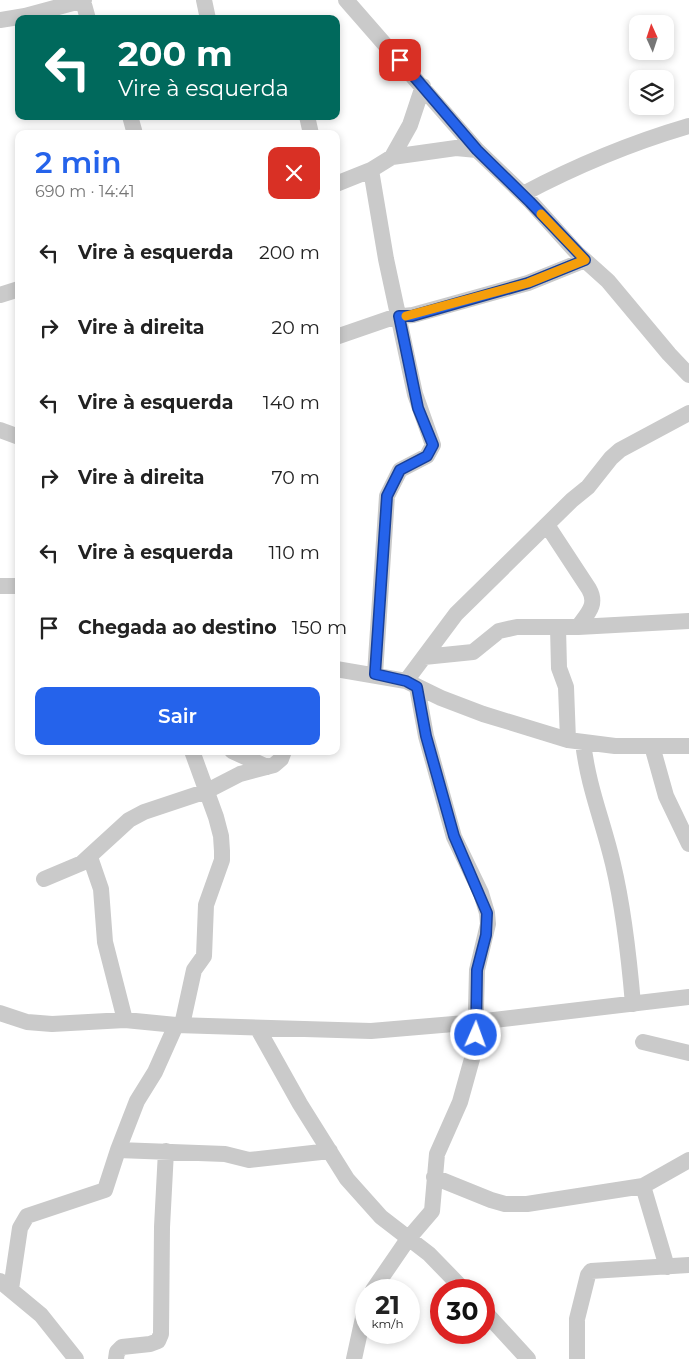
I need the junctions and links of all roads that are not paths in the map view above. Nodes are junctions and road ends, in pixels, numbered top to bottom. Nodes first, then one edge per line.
1 (83, 0) edge
2 (204, 0) edge
3 (346, 0) edge
4 (30, 15) edge
5 (87, 15) edge
6 (207, 15) edge
7 (15, 18) edge
8 (0, 20) edge
9 (423, 86) junction
10 (689, 126) edge
11 (477, 150) junction
12 (392, 157) junction
13 (371, 170) junction
14 (340, 182) edge
15 (523, 194) junction
16 (585, 260) junction
17 (15, 290) edge
18 (0, 292) edge
19 (399, 316) junction
20 (340, 335) edge
21 (689, 375) edge
22 (689, 413) edge
23 (0, 430) edge
24 (15, 436) edge
25 (546, 525) junction
26 (0, 586) edge
27 (15, 586) edge
28 (689, 621) edge
29 (558, 627) junction
30 (578, 628) junction
31 (424, 657) junction
32 (340, 670) edge
33 (375, 674) junction
34 (412, 684) junction
35 (575, 741) junction
36 (652, 746) junction
37 (689, 746) edge
38 (194, 755) edge
39 (241, 755) edge
40 (282, 755) edge
41 (268, 767) junction
42 (207, 791) junction
43 (689, 844) edge
44 (90, 857) junction
45 (44, 878) dead end
46 (689, 997) edge
47 (633, 1004) junction
48 (0, 1013) edge
49 (125, 1020) junction
50 (477, 1022) junction
51 (179, 1025) junction
52 (258, 1028) junction
53 (643, 1042) dead end
54 (689, 1053) edge
55 (118, 1150) junction
56 (166, 1151) junction
57 (330, 1151) junction
58 (689, 1160) edge
59 (434, 1177) junction
60 (643, 1186) junction
61 (408, 1239) junction
62 (689, 1265) edge
63 (667, 1267) junction
64 (381, 1279) edge
65 (453, 1279) edge
66 (6, 1285) edge
67 (495, 1323) edge
68 (357, 1344) edge
69 (76, 1359) edge
70 (116, 1359) edge
71 (354, 1359) edge
72 (528, 1359) edge
73 (577, 1359) edge

1 - 4 street
1 - 5 street
2 - 6 street
3 - 9 street
7 - 8 street
9 - 11 street
9 - 12 street
10 - 15 street
11 - 12 street
11 - 15 street
12 - 13 street
13 - 14 street
13 - 19 street
15 - 16 street
16 - 19 street
16 - 21 street
17 - 18 street
19 - 20 street
19 - 33 street
22 - 25 street
23 - 24 street
25 - 30 street
25 - 31 street
26 - 27 street
28 - 30 street
29 - 30 street
29 - 31 street
29 - 35 street
31 - 34 street
32 - 33 street
33 - 34 street
34 - 35 street
34 - 50 street
35 - 36 street
35 - 47 street
36 - 37 street
36 - 43 street
38 - 42 street
39 - 41 street
40 - 41 street
41 - 42 street
42 - 44 street
42 - 51 street
44 - 45 street
44 - 49 street
46 - 47 street
47 - 50 street
48 - 49 street
49 - 51 street
50 - 52 street
50 - 59 street
51 - 52 street
51 - 55 street
52 - 57 street
53 - 54 street
55 - 56 street
55 - 66 street
56 - 57 street
56 - 70 street
57 - 61 street
58 - 60 street
59 - 60 street
59 - 61 street
60 - 63 street
61 - 64 street
61 - 65 street
62 - 63 street
63 - 73 street
66 - 69 street
67 - 72 street
68 - 71 street

